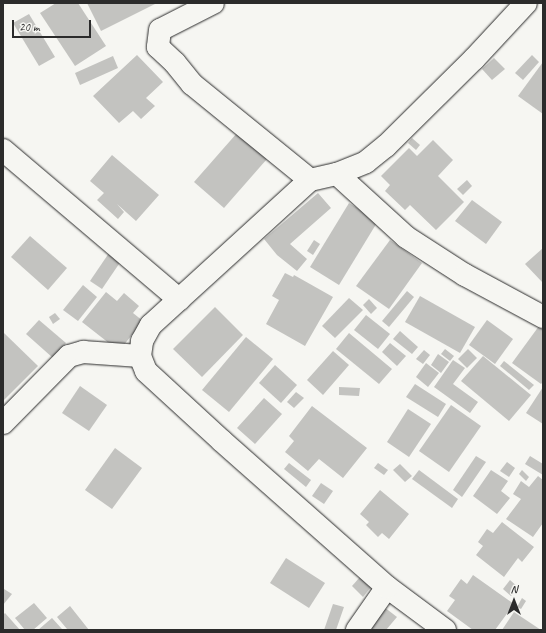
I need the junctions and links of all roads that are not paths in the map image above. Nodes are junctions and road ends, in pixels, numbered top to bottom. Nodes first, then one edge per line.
1 (213, 3) edge
2 (526, 3) edge
3 (3, 150) edge
4 (338, 174) junction
5 (310, 180) junction
6 (179, 299) junction
7 (543, 317) edge
8 (140, 356) junction
9 (3, 423) edge
10 (387, 587) junction
11 (357, 630) edge
12 (445, 630) edge

1 - 5 street
2 - 4 street
3 - 6 street
4 - 5 street
4 - 7 street
5 - 6 street
6 - 8 street
8 - 9 street
8 - 10 street
10 - 11 street
10 - 12 street

